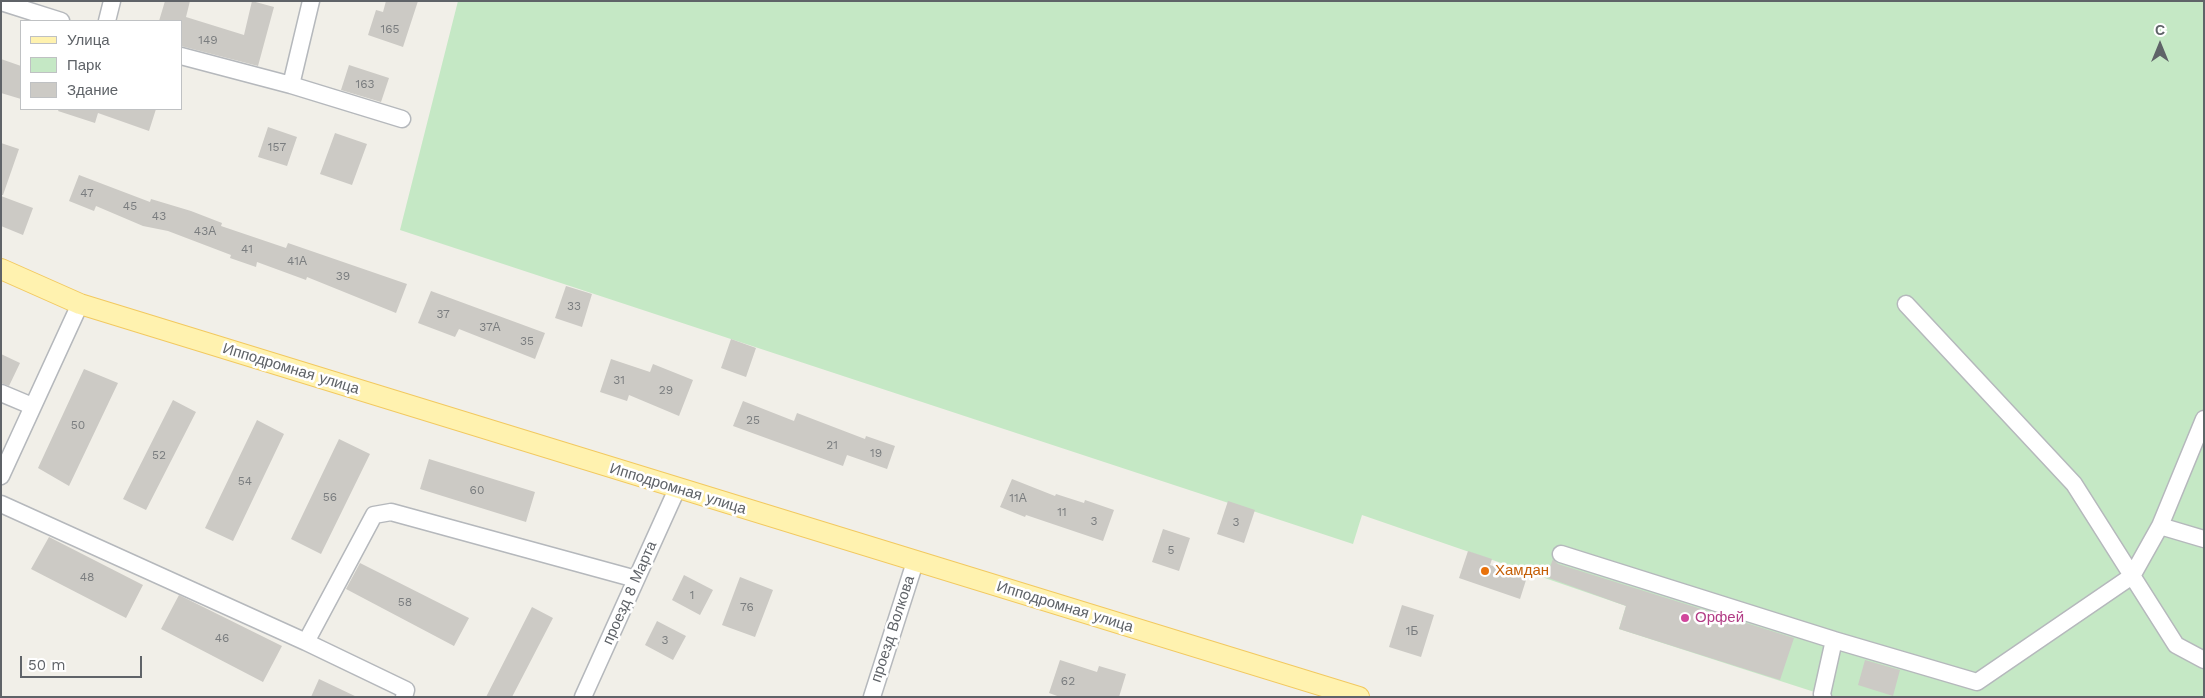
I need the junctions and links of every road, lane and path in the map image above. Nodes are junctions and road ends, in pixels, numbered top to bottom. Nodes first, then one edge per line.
1 (112, 1) edge
2 (311, 1) edge
3 (1, 2) edge
4 (58, 20) edge
5 (107, 20) edge
6 (182, 56) edge
7 (291, 85) junction
8 (402, 119) dead end
9 (1, 269) edge
10 (80, 304) junction
11 (1906, 304) dead end
12 (1, 393) edge
13 (32, 406) junction
14 (2204, 419) edge
15 (1, 476) edge
16 (677, 489) junction
17 (1, 504) edge
18 (2160, 526) junction
19 (2204, 539) edge
20 (1561, 554) dead end
21 (914, 562) junction
22 (2132, 576) junction
23 (636, 579) junction
24 (1834, 640) junction
25 (306, 642) junction
26 (2204, 660) edge
27 (404, 697) edge
28 (583, 697) edge
29 (872, 697) edge
30 (1359, 697) edge
31 (1823, 697) edge

1 - 5 street
2 - 7 street
3 - 4 street
6 - 7 street
7 - 8 street
9 - 10 main road, Ипподромная улица
10 - 13 street
10 - 16 main road, Ипподромная улица
11 - 22 street
12 - 13 street
13 - 15 street
14 - 18 street
16 - 21 main road, Ипподромная улица
16 - 23 street, проезд 8 Марта
17 - 25 street
18 - 19 street
18 - 22 street
20 - 24 street
21 - 29 street, проезд Волкова
21 - 30 main road, Ипподромная улица
22 - 24 street
22 - 26 street
23 - 25 street
23 - 28 street, проезд 8 Марта
24 - 31 street
25 - 27 street

